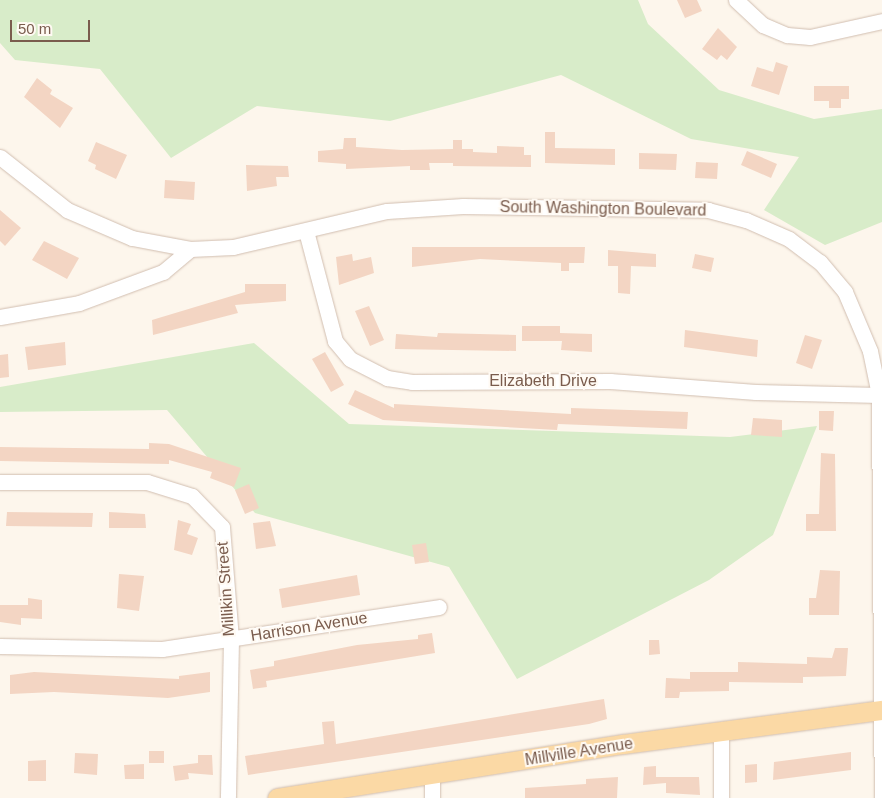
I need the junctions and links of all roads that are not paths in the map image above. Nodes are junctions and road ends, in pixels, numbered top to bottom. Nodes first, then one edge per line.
1 (736, 0) edge
2 (882, 21) edge
3 (0, 157) edge
4 (306, 231) junction
5 (190, 249) junction
6 (0, 317) edge
7 (876, 351) edge
8 (878, 395) junction
9 (0, 482) edge
10 (880, 546) edge
11 (439, 606) dead end
12 (230, 639) junction
13 (0, 646) edge
14 (882, 710) edge
15 (721, 732) junction
16 (432, 776) junction
17 (228, 798) edge
18 (277, 798) edge
19 (432, 798) edge
20 (721, 798) edge
21 (882, 798) edge

1 - 2 street
3 - 5 street, South Washington Boulevard
4 - 5 street, South Washington Boulevard
4 - 7 street, South Washington Boulevard
4 - 8 street, Elizabeth Drive
5 - 6 street
7 - 8 street, South Washington Boulevard
8 - 10 street, South Washington Boulevard
9 - 12 street, Millikin Street
10 - 14 street, South Washington Boulevard
11 - 12 street, Harrison Avenue
12 - 13 street, Harrison Avenue
12 - 17 street, Millikin Street
14 - 15 main road, Millville Avenue
14 - 21 street, South Washington Boulevard
15 - 16 main road, Millville Avenue
15 - 20 street
16 - 18 main road, Millville Avenue
16 - 19 street

